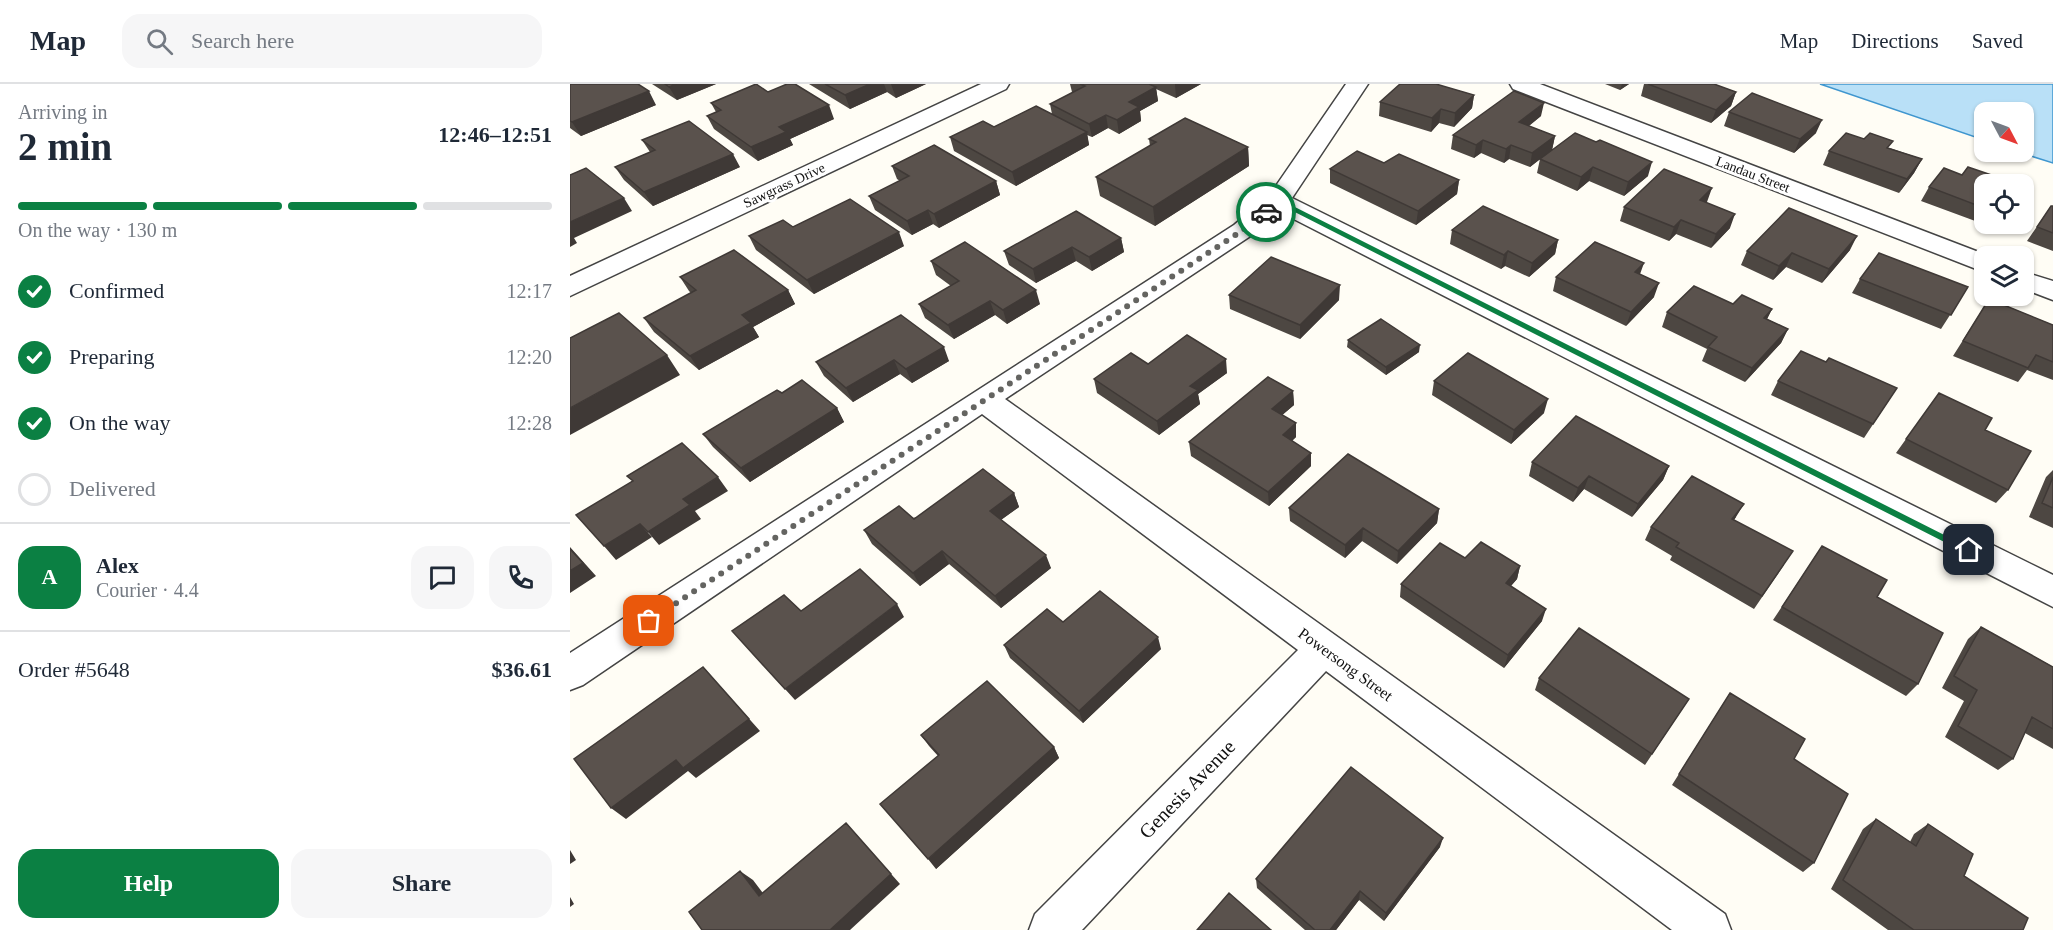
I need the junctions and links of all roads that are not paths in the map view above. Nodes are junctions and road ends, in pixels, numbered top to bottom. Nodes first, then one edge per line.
1 (998, 84) edge
2 (1357, 84) edge
3 (1521, 84) edge
4 (1278, 201) junction
5 (1974, 260) edge
6 (2034, 284) edge
7 (570, 287) edge
8 (2053, 291) edge
9 (983, 399) junction
10 (2053, 592) edge
11 (1323, 648) junction
12 (570, 673) edge
13 (1051, 930) edge
14 (1709, 930) edge

1 - 7 street, Sawgrass Drive
2 - 4 street
3 - 5 street, Landau Street
4 - 9 street
4 - 10 street
6 - 8 street
9 - 11 street, Powersong Street
9 - 12 street
11 - 13 street, Genesis Avenue
11 - 14 street, Powersong Street

